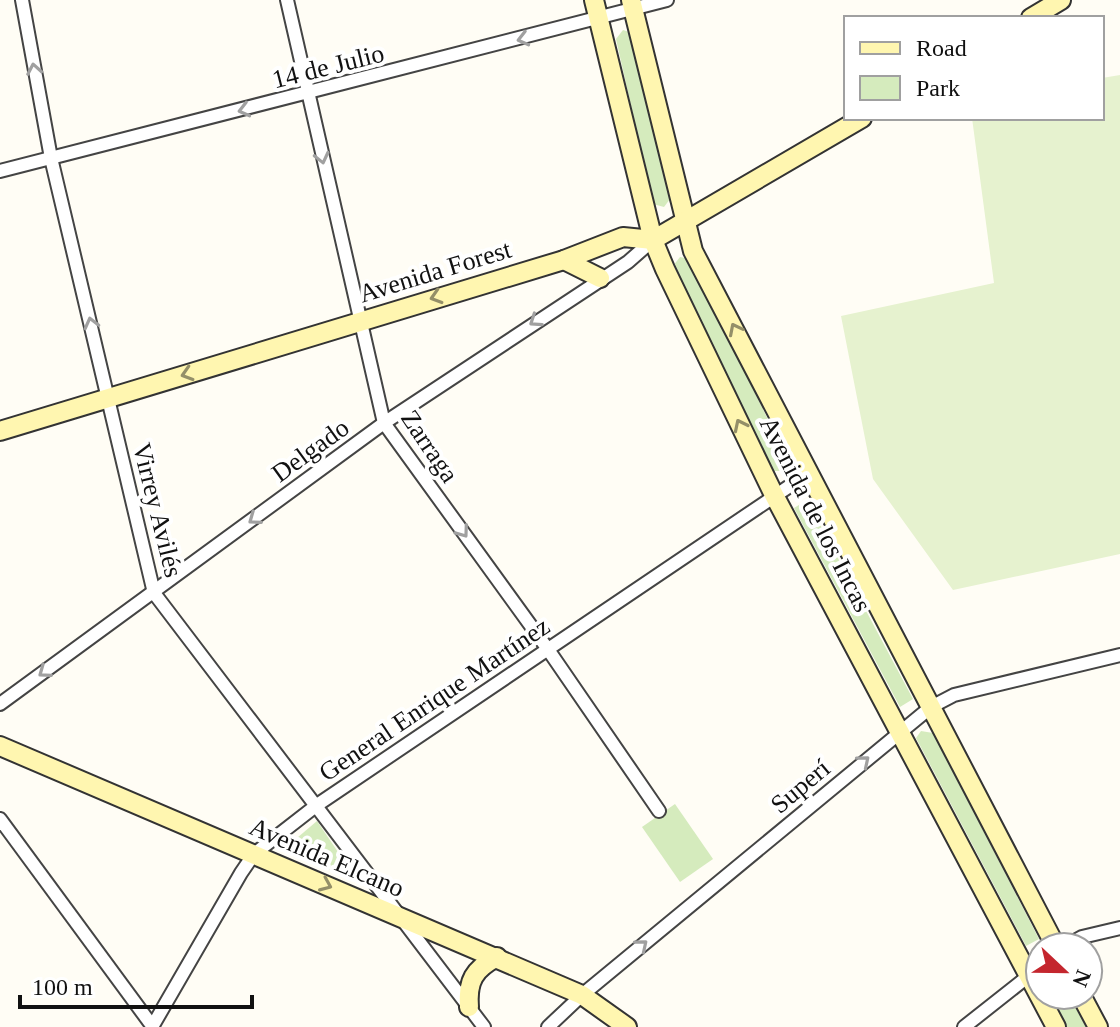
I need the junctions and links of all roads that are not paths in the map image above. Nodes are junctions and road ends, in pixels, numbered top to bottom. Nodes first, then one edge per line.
1 (22, 0) edge
2 (287, 0) edge
3 (594, 0) edge
4 (667, 0) edge
5 (1058, 1) edge
6 (633, 6) edge
7 (1034, 16) edge
8 (599, 20) junction
9 (307, 94) junction
10 (859, 120) edge
11 (51, 158) junction
12 (0, 171) edge
13 (683, 224) junction
14 (653, 240) junction
15 (564, 260) junction
16 (600, 278) junction
17 (359, 320) junction
18 (109, 399) junction
19 (384, 423) junction
20 (0, 431) edge
21 (809, 473) junction
22 (774, 495) junction
23 (154, 593) junction
24 (547, 648) junction
25 (1120, 655) edge
26 (0, 704) edge
27 (931, 707) junction
28 (902, 731) junction
29 (0, 746) edge
30 (317, 805) junction
31 (659, 811) dead end
32 (0, 819) edge
33 (254, 854) junction
34 (403, 917) junction
35 (1048, 931) edge
36 (1024, 952) edge
37 (497, 957) junction
38 (1024, 981) edge
39 (582, 995) junction
40 (469, 1007) junction
41 (152, 1027) edge
42 (484, 1027) edge
43 (548, 1027) edge
44 (627, 1027) edge
45 (964, 1027) edge

11 -> 1 street, Virrey Avilés
2 - 9 street, Zarraga
3 - 8 main road, Avenida de los Incas
4 - 6 street, 14 de Julio
5 - 7 main road
6 - 8 street, 14 de Julio
6 - 13 main road, Avenida de los Incas
8 -> 9 street, 14 de Julio
8 - 14 main road, Avenida de los Incas
9 -> 11 street, 14 de Julio
9 -> 17 street, Zarraga
10 - 13 main road, Avenida Forest
11 - 12 street, 14 de Julio
18 -> 11 street, Virrey Avilés
13 - 14 main road, Avenida Forest
21 -> 13 main road, Avenida de los Incas
14 - 15 main road, Avenida Forest
14 - 16 street, Delgado
22 -> 14 main road, Avenida de los Incas
15 - 16 main road
15 -> 17 main road, Avenida Forest
16 -> 19 street, Delgado
17 -> 18 main road, Avenida Forest
17 - 19 street, Zarraga
18 - 20 main road, Avenida Forest
18 - 23 street, Virrey Avilés
19 -> 23 street, Delgado
19 -> 24 street, Zarraga
21 - 22 street, General Enrique Martínez
21 - 27 main road, Avenida de los Incas
22 - 24 street, General Enrique Martínez
22 - 28 main road, Avenida de los Incas
23 -> 26 street, Delgado
23 - 30 street, Virrey Avilés
24 - 30 street, General Enrique Martínez
24 - 31 street, Zarraga
25 - 27 street, Superí
27 - 28 street, Superí
27 - 35 main road, Avenida de los Incas
28 - 36 main road, Avenida de los Incas
39 -> 28 street, Superí
29 - 33 main road, Avenida Elcano
30 - 33 street, General Enrique Martínez
30 - 34 street, Virrey Avilés
32 - 41 street
33 -> 34 main road, Avenida Elcano
33 - 41 street, General Enrique Martínez
34 - 37 main road, Avenida Elcano
34 - 40 street, Virrey Avilés
37 - 39 main road, Avenida Elcano
37 - 40 main road
38 - 45 street
39 - 43 street, Superí
39 - 44 main road, Avenida Elcano
40 - 42 street, Virrey Avilés

